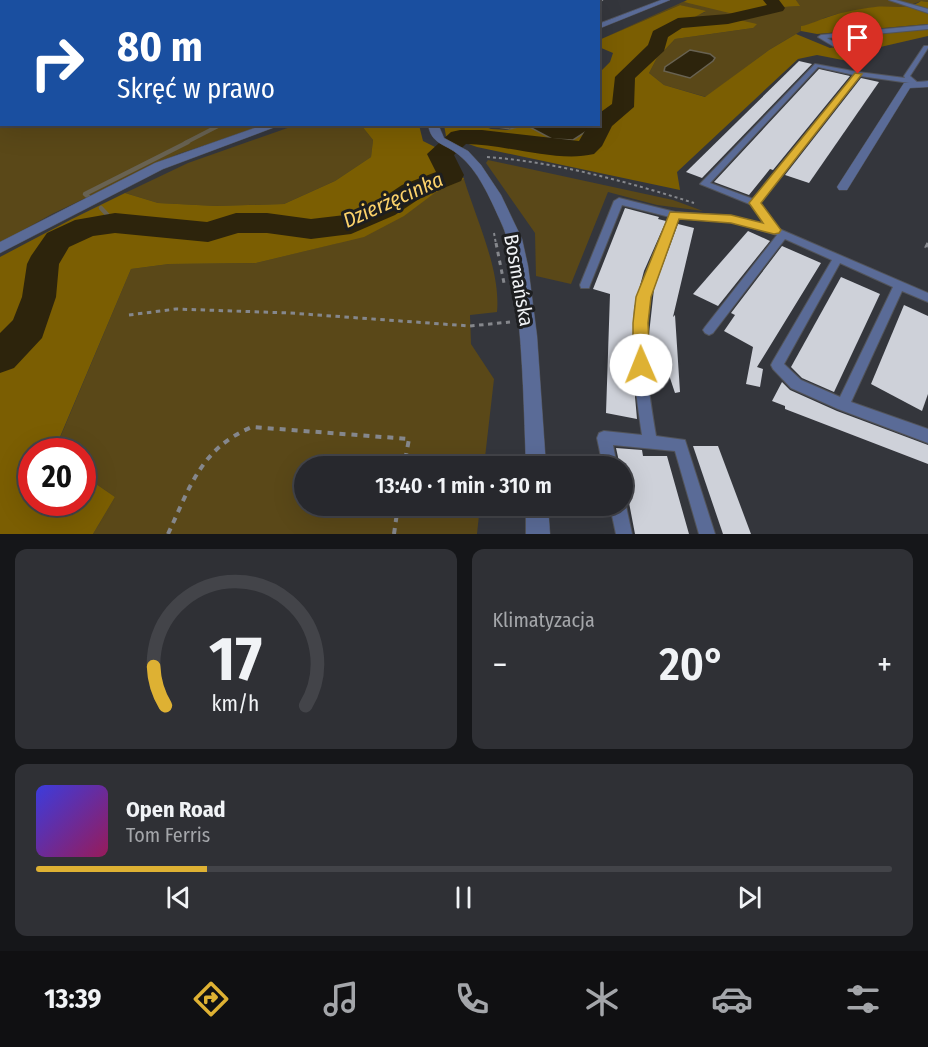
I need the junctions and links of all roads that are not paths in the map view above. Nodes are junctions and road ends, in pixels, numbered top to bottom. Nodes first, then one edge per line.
1 (667, 0) edge
2 (891, 0) edge
3 (928, 11) edge
4 (600, 26) edge
5 (928, 27) edge
6 (852, 34) dead end
7 (926, 47) dead end
8 (858, 74) junction
9 (915, 83) junction
10 (928, 84) edge
11 (272, 126) edge
12 (434, 126) edge
13 (843, 187) dead end
14 (755, 203) junction
15 (675, 215) junction
16 (778, 232) junction
17 (0, 248) edge
18 (837, 258) junction
19 (585, 285) dead end
20 (899, 286) junction
21 (928, 298) edge
22 (709, 330) dead end
23 (843, 405) junction
24 (928, 436) edge
25 (650, 442) junction
26 (535, 456) edge
27 (608, 456) edge
28 (537, 516) edge
29 (620, 516) edge
30 (538, 534) edge
31 (624, 534) edge
32 (706, 534) edge

1 - 4 street
2 - 3 lane
5 - 6 lane
7 - 9 lane
8 - 9 lane
8 - 14 lane
8 - 14 lane
9 - 10 street
9 - 13 street
11 - 17 street
12 - 26 street, Bosmańska
14 - 16 lane
15 - 16 lane
15 - 19 lane
15 - 25 lane
16 - 18 lane
16 - 22 lane
18 - 20 lane
18 - 23 lane
20 - 21 lane
20 - 23 lane
23 - 24 lane
25 - 27 lane
25 - 32 lane
28 - 30 street
29 - 31 lane

